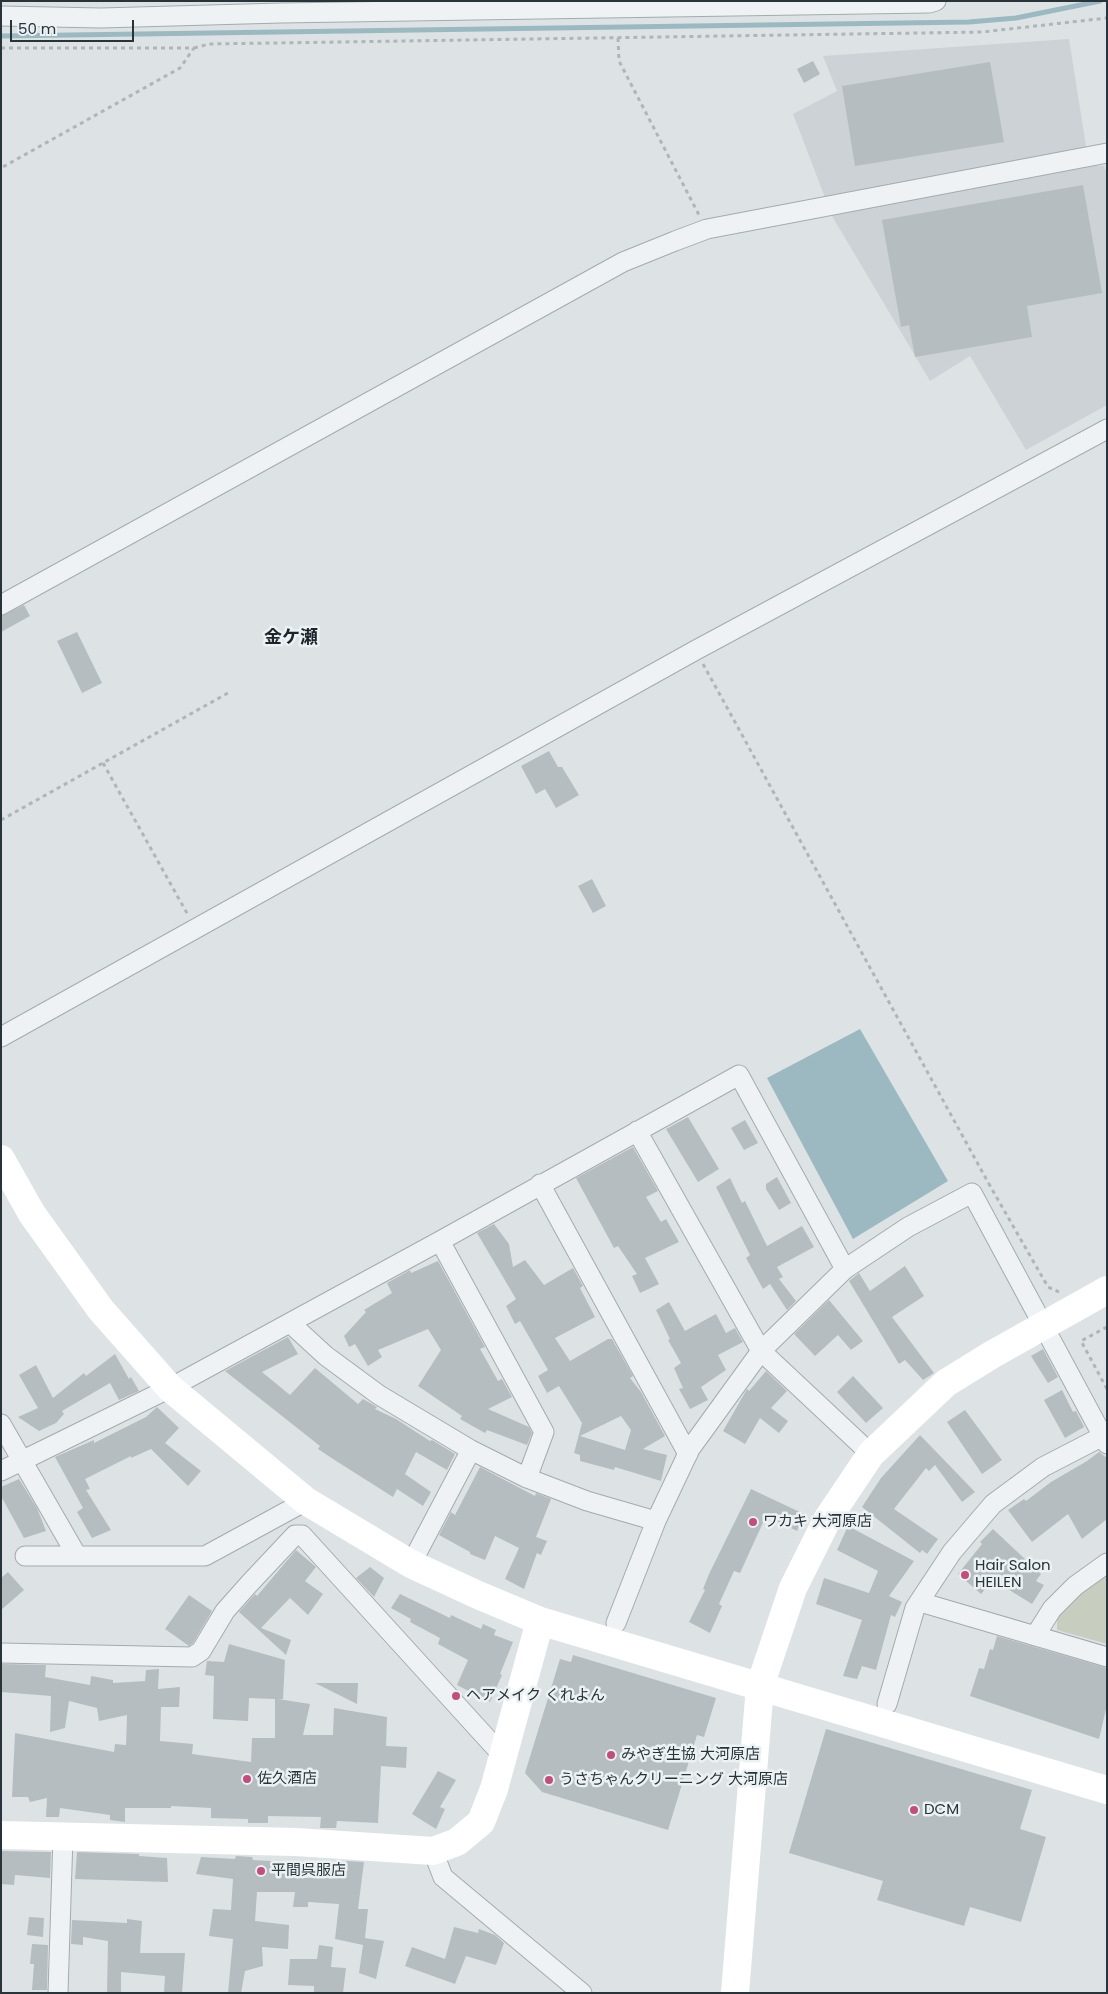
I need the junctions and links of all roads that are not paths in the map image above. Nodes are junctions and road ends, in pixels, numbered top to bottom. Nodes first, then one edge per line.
1 (931, 2) edge
2 (1, 16) edge
3 (1107, 153) edge
4 (1107, 429) edge
5 (1, 604) edge
6 (1, 1037) edge
7 (637, 1131) junction
8 (1, 1159) edge
9 (540, 1184) junction
10 (440, 1241) junction
11 (845, 1269) junction
12 (1107, 1290) edge
13 (290, 1323) junction
14 (1042, 1326) junction
15 (761, 1351) junction
16 (170, 1388) junction
17 (1, 1424) edge
18 (1105, 1440) edge
19 (471, 1450) junction
20 (688, 1454) junction
21 (871, 1454) junction
22 (21, 1460) junction
23 (1, 1471) edge
24 (527, 1478) junction
25 (306, 1501) junction
26 (282, 1514) junction
27 (656, 1521) junction
28 (295, 1536) junction
29 (25, 1556) dead end
30 (77, 1556) junction
31 (1107, 1563) edge
32 (411, 1564) junction
33 (920, 1602) junction
34 (540, 1621) junction
35 (616, 1623) dead end
36 (1034, 1636) junction
37 (1, 1653) edge
38 (1107, 1657) edge
39 (760, 1686) junction
40 (887, 1704) dead end
41 (503, 1756) junction
42 (1107, 1790) edge
43 (1, 1835) edge
44 (62, 1836) junction
45 (433, 1851) junction
46 (58, 1993) edge
47 (582, 1993) edge
48 (735, 1993) edge

1 - 2 street
3 - 5 street
4 - 6 street
7 - 9 street
7 - 11 street
7 - 15 street
8 - 16 street
9 - 10 street
9 - 20 street
10 - 13 street
10 - 24 street
11 - 14 street
11 - 15 street
12 - 14 street
13 - 16 street
13 - 19 street
14 - 18 street
14 - 21 street
15 - 20 street
15 - 21 street
16 - 22 street
16 - 25 street
17 - 22 street
18 - 33 street
19 - 24 street
19 - 32 street
20 - 27 street
21 - 39 street
22 - 23 street
22 - 30 street
24 - 27 street
25 - 26 street
25 - 32 street
26 - 28 street
26 - 30 street
27 - 35 street
28 - 37 street
28 - 41 street
29 - 30 street
31 - 36 street
32 - 34 street
33 - 36 street
33 - 40 street
34 - 39 street
34 - 41 street
36 - 38 street
39 - 42 street
39 - 48 street
41 - 45 street
43 - 44 street
44 - 45 street
44 - 46 street
45 - 47 street

